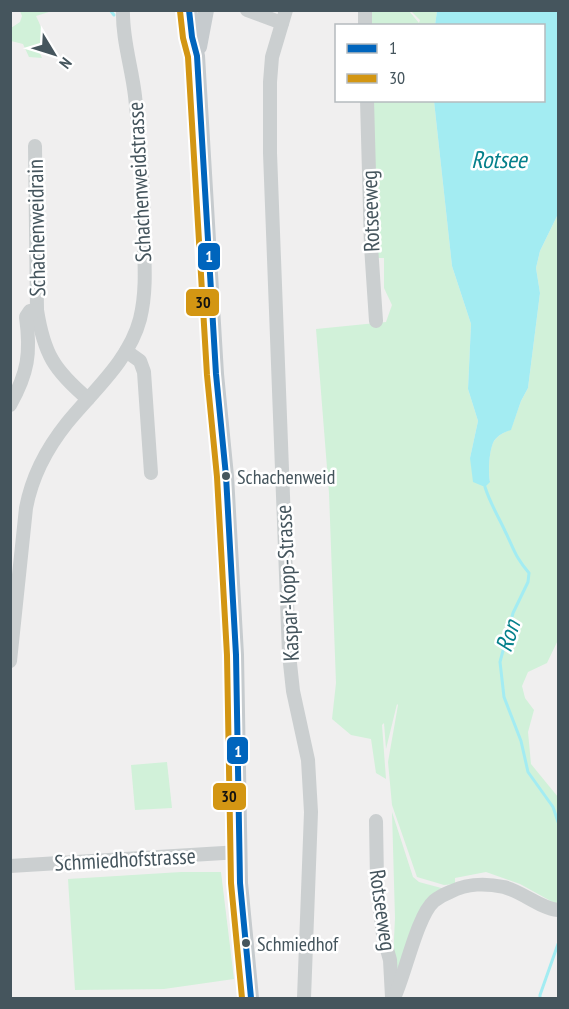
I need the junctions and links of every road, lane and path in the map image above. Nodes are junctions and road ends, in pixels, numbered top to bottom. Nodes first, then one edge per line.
1 (123, 10) edge
2 (189, 10) edge
3 (206, 10) edge
4 (247, 10) edge
5 (284, 17) edge
6 (197, 56) junction
7 (367, 102) edge
8 (34, 146) dead end
9 (37, 310) junction
10 (376, 321) dead end
11 (126, 351) junction
12 (88, 399) junction
13 (10, 405) edge
14 (151, 473) dead end
15 (10, 662) edge
16 (376, 821) dead end
17 (240, 852) junction
18 (10, 866) edge
19 (558, 910) edge
20 (251, 999) edge
21 (304, 999) edge
22 (393, 999) edge

1 - 11 street, Schachenweidstrasse
2 - 6 main road
3 - 6 main road
4 - 5 street, Kaspar-Kopp-Strasse
5 - 21 street, Kaspar-Kopp-Strasse
6 - 17 main road
7 - 10 street, Rotseeweg
8 - 9 street, Schachenweidrain
9 - 12 street, Schachenweidrain
9 - 13 street, Schachenweidrain
11 - 12 street, Schachenweidstrasse
11 - 14 street
12 - 15 street, Schachenweidstrasse
16 - 22 street, Rotseeweg
17 - 18 street, Schmiedhofstrasse
17 - 20 main road
19 - 22 street, Rotseeweg

